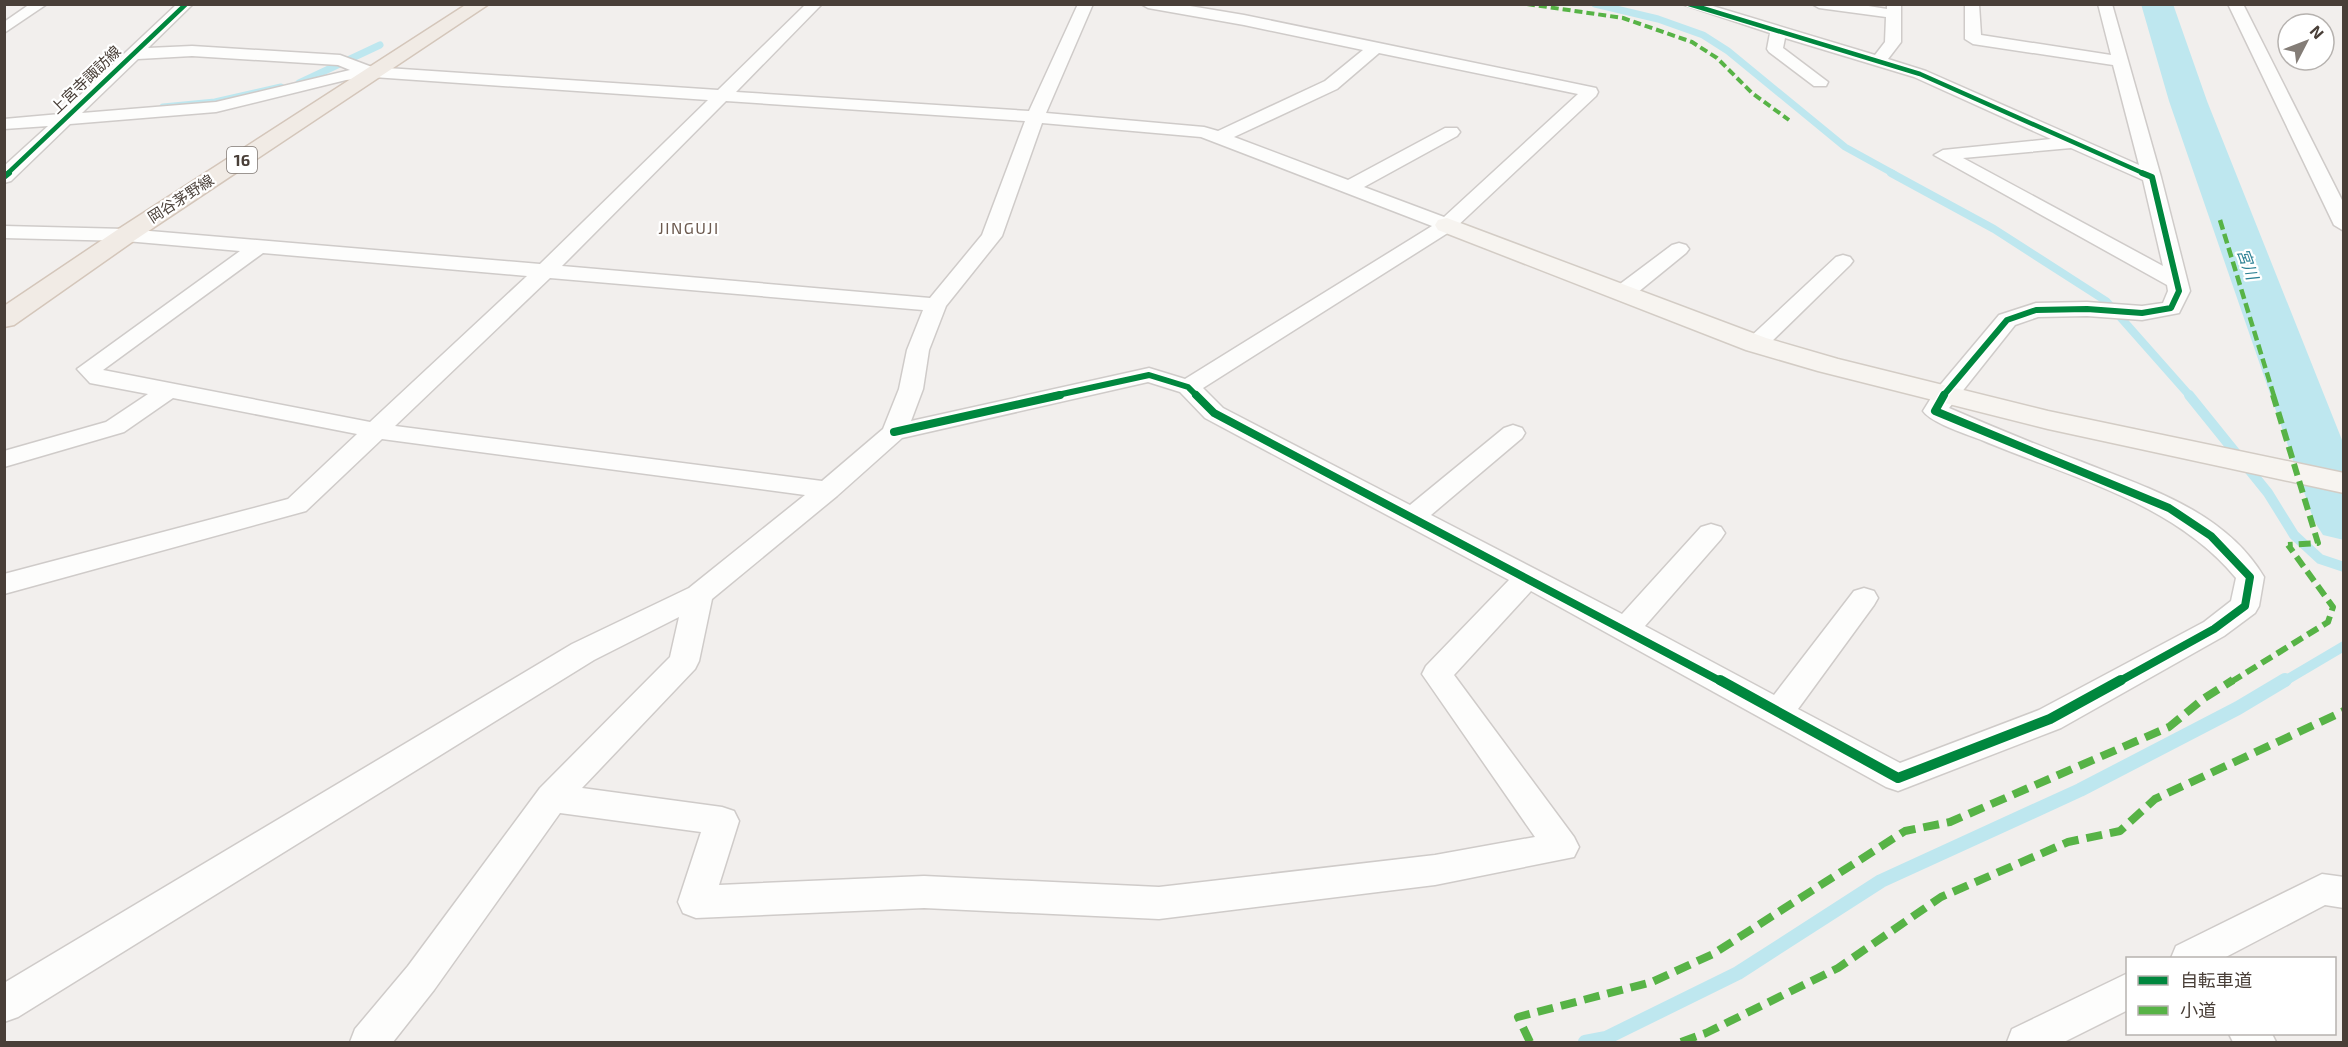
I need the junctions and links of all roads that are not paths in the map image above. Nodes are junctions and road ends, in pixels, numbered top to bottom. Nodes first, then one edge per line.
1 (40, 4) edge
2 (186, 4) edge
3 (480, 4) edge
4 (815, 4) edge
5 (1086, 4) edge
6 (1148, 4) edge
7 (1689, 4) edge
8 (1819, 4) edge
9 (1972, 4) edge
10 (2105, 4) edge
11 (2235, 4) edge
12 (1259, 9) dead end
13 (1894, 9) edge
14 (1244, 20) junction
15 (4, 29) edge
16 (1778, 31) junction
17 (1376, 47) junction
18 (133, 54) junction
19 (1879, 61) junction
20 (2122, 61) junction
21 (373, 72) junction
22 (1820, 82) dead end
23 (721, 96) junction
24 (1035, 117) junction
25 (64, 120) junction
26 (4, 124) edge
27 (1451, 132) dead end
28 (1220, 137) junction
29 (2073, 142) junction
30 (4, 177) edge
31 (2152, 177) junction
32 (1350, 187) junction
33 (2338, 201) edge
34 (1447, 225) junction
35 (2343, 225) edge
36 (4, 232) edge
37 (126, 235) junction
38 (257, 248) junction
39 (1679, 249) dead end
40 (1843, 261) dead end
41 (544, 272) junction
42 (2177, 282) junction
43 (1624, 292) junction
44 (936, 305) junction
45 (4, 319) edge
46 (1756, 344) junction
47 (1188, 387) junction
48 (169, 390) junction
49 (1944, 394) junction
50 (377, 431) junction
51 (894, 432) junction
52 (1513, 433) dead end
53 (4, 459) edge
54 (2343, 483) edge
55 (828, 490) junction
56 (1413, 516) junction
57 (1711, 533) dead end
58 (1528, 577) junction
59 (4, 584) edge
60 (699, 595) junction
61 (1864, 598) dead end
62 (1626, 629) junction
63 (1779, 713) junction
64 (552, 798) junction
65 (2343, 893) edge
66 (2191, 957) edge
67 (2126, 991) edge
68 (4, 1004) edge
69 (369, 1042) edge
70 (2026, 1042) edge

1 - 15 street
2 - 18 street, 上宮寺諏訪線
3 - 21 main road, 岡谷茅野線 / 16
4 - 23 street
5 - 24 street
6 - 14 street
7 - 16 street
8 - 13 street
9 - 20 street
10 - 20 street
11 - 33 street
12 - 14 street
13 - 19 street
14 - 17 street
16 - 19 street
16 - 22 street
17 - 28 street
17 - 34 street
18 - 21 street
18 - 25 street, 上宮寺諏訪線
19 - 29 street
20 - 31 street
21 - 23 street
21 - 25 street
21 - 37 main road, 岡谷茅野線 / 16
23 - 24 street
23 - 41 street
24 - 28 street
24 - 44 street
25 - 26 street
25 - 30 street, 上宮寺諏訪線
27 - 32 street
28 - 32 street
29 - 31 street
29 - 42 street
31 - 42 street
32 - 34 street
33 - 35 street
34 - 43 street
34 - 47 street
36 - 37 street
37 - 38 street
37 - 45 main road, 岡谷茅野線 / 16
38 - 41 street
38 - 48 street
39 - 43 street
40 - 46 street
41 - 44 street
41 - 50 street
42 - 49 street
43 - 46 street
44 - 51 street
46 - 49 street
47 - 51 street
47 - 56 street
48 - 50 street
48 - 53 street
49 - 54 street
49 - 63 street
50 - 55 street
50 - 59 street
51 - 55 street
52 - 56 street
55 - 60 street
56 - 58 street
57 - 62 street
58 - 62 street
58 - 64 street
60 - 64 street
60 - 68 street
61 - 63 street
62 - 63 street
64 - 69 street
65 - 66 street
67 - 70 street

